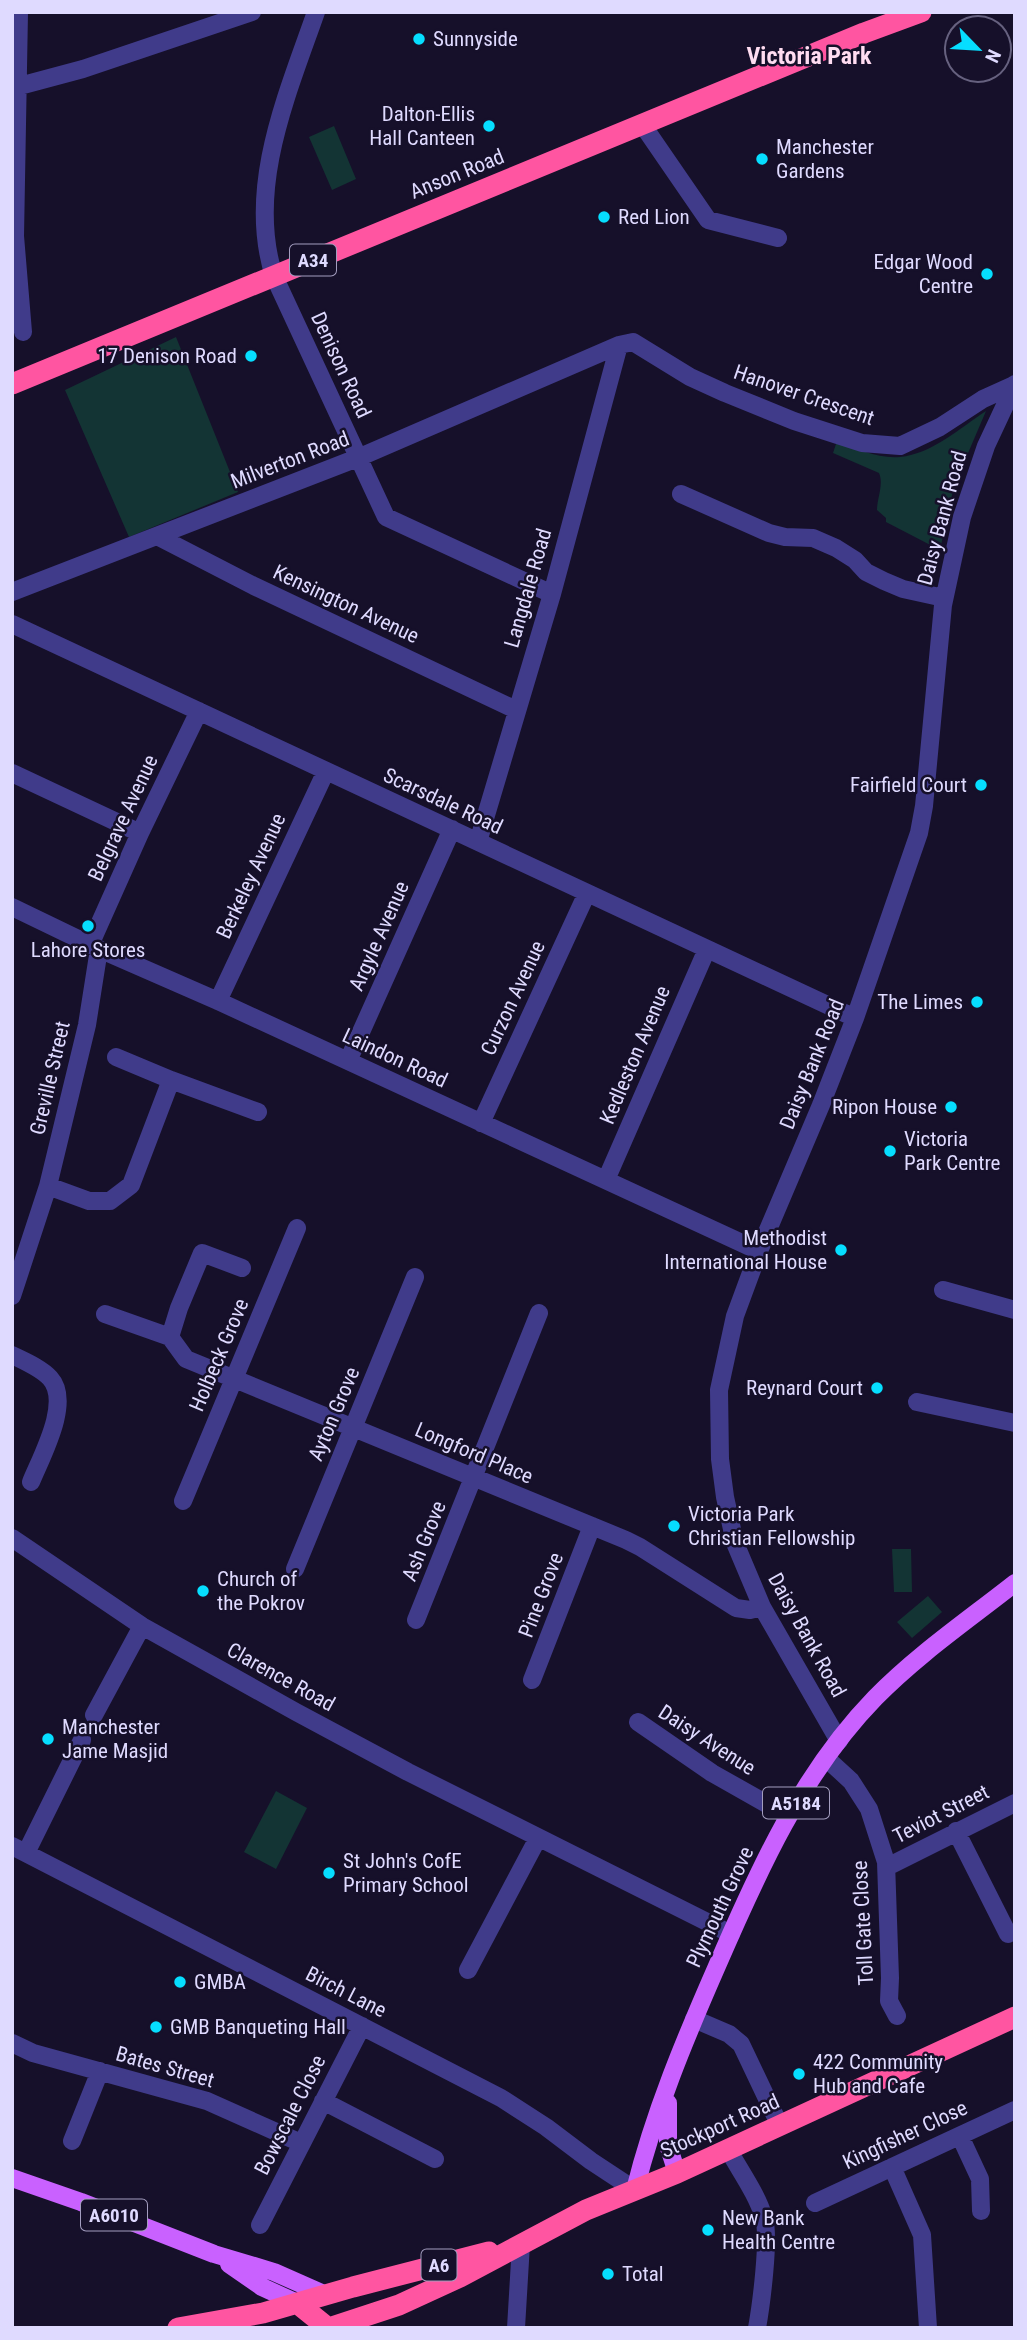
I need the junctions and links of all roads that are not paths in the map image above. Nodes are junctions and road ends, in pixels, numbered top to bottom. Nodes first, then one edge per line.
1 (19, 12) edge
2 (252, 12) edge
3 (316, 12) edge
4 (921, 12) edge
5 (15, 88) edge
6 (642, 124) junction
7 (778, 238) dead end
8 (274, 276) junction
9 (23, 332) dead end
10 (619, 345) junction
11 (12, 384) edge
12 (1014, 385) edge
13 (360, 457) junction
14 (681, 494) dead end
15 (157, 536) junction
16 (12, 592) edge
17 (552, 594) junction
18 (944, 598) junction
19 (12, 624) edge
20 (516, 710) junction
21 (199, 711) junction
22 (326, 771) junction
23 (12, 773) edge
24 (452, 830) junction
25 (140, 833) junction
26 (478, 842) junction
27 (586, 893) junction
28 (12, 907) edge
29 (94, 947) junction
30 (707, 949) junction
31 (218, 1001) junction
32 (855, 1018) junction
33 (116, 1057) dead end
34 (348, 1061) junction
35 (171, 1080) junction
36 (258, 1112) dead end
37 (481, 1123) junction
38 (606, 1180) junction
39 (48, 1186) junction
40 (297, 1228) dead end
41 (760, 1251) junction
42 (242, 1268) dead end
43 (415, 1277) dead end
44 (943, 1290) dead end
45 (12, 1296) edge
46 (1015, 1310) edge
47 (539, 1313) dead end
48 (104, 1314) dead end
49 (170, 1337) junction
50 (12, 1354) edge
51 (235, 1378) junction
52 (918, 1402) dead end
53 (1015, 1423) edge
54 (354, 1426) junction
55 (474, 1479) junction
56 (31, 1482) dead end
57 (183, 1501) dead end
58 (592, 1527) junction
59 (12, 1538) edge
60 (295, 1569) dead end
61 (1015, 1583) edge
62 (762, 1607) junction
63 (416, 1620) dead end
64 (142, 1626) junction
65 (532, 1680) dead end
66 (94, 1716) dead end
67 (638, 1722) dead end
68 (82, 1740) dead end
69 (839, 1741) junction
70 (827, 1759) junction
71 (1015, 1803) edge
72 (788, 1816) junction
73 (956, 1831) junction
74 (538, 1838) junction
75 (19, 1849) edge
76 (887, 1867) junction
77 (731, 1934) junction
78 (1008, 1934) dead end
79 (468, 1970) dead end
80 (897, 2017) dead end
81 (1015, 2017) edge
82 (694, 2019) junction
83 (362, 2026) junction
84 (12, 2043) edge
85 (100, 2071) junction
86 (668, 2089) junction
87 (323, 2101) junction
88 (1015, 2110) edge
89 (780, 2126) junction
90 (960, 2136) junction
91 (72, 2141) dead end
92 (301, 2143) junction
93 (729, 2149) junction
94 (435, 2159) dead end
95 (892, 2167) junction
96 (677, 2173) junction
97 (12, 2178) edge
98 (635, 2190) junction
99 (815, 2203) dead end
100 (981, 2211) dead end
101 (260, 2225) dead end
102 (521, 2244) junction
103 (214, 2254) junction
104 (355, 2287) junction
105 (326, 2295) junction
106 (297, 2303) junction
107 (386, 2318) edge
108 (354, 2324) edge
109 (178, 2328) edge
110 (328, 2328) edge
111 (516, 2328) edge
112 (757, 2328) edge
113 (928, 2328) edge

1 - 5 street
2 - 5 street
3 - 8 street, Denison Road
4 - 6 highway, Anson Road / A34
5 - 9 street
6 - 7 street
6 - 8 highway, Anson Road / A34
8 - 11 highway, Anson Road / A34
8 - 13 street, Denison Road
10 - 12 street, Hanover Crescent
10 - 13 street, Milverton Road
10 - 17 street, Langdale Road
12 - 18 street, Daisy Bank Road
13 - 15 street, Milverton Road
13 - 17 street, Denison Road
14 - 18 street
15 - 16 street, Milverton Road
15 - 20 street, Kensington Avenue
17 - 20 street, Langdale Road
18 - 32 street, Daisy Bank Road
19 - 21 street, Scarsdale Road
20 - 26 street, Langdale Road
21 - 22 street, Scarsdale Road
21 - 25 street, Belgrave Avenue
22 - 24 street, Scarsdale Road
22 - 31 street, Berkeley Avenue
23 - 25 street
24 - 26 street, Scarsdale Road
24 - 34 street, Argyle Avenue
25 - 29 street, Belgrave Avenue
26 - 27 street, Scarsdale Road
27 - 30 street, Scarsdale Road
27 - 37 street, Curzon Avenue
28 - 29 street, Laindon Road
29 - 31 street, Laindon Road
29 - 39 street, Greville Street
30 - 32 street, Scarsdale Road
30 - 38 street, Kedleston Avenue
31 - 34 street, Laindon Road
32 - 41 street, Daisy Bank Road
33 - 35 street
34 - 37 street, Laindon Road
35 - 36 street
35 - 39 street
37 - 38 street, Laindon Road
38 - 41 street, Laindon Road
39 - 45 street, Greville Street
40 - 51 street, Holbeck Grove
41 - 62 street, Daisy Bank Road
42 - 49 street
43 - 54 street, Ayton Grove
44 - 46 street
47 - 55 street, Ash Grove
48 - 49 street, Longford Place
49 - 51 street, Longford Place
50 - 56 street
51 - 54 street, Longford Place
51 - 57 street, Holbeck Grove
52 - 53 street
54 - 55 street, Longford Place
54 - 60 street, Ayton Grove
55 - 58 street, Longford Place
55 - 63 street, Ash Grove
58 - 62 street, Longford Place
58 - 65 street, Pine Grove
59 - 64 street, Clarence Road
61 - 69 main road, Plymouth Grove / A5184
62 - 69 street, Daisy Bank Road
64 - 66 street
64 - 74 street, Clarence Road
67 - 72 street, Daisy Avenue
68 - 75 street, Birch Lane
69 - 70 main road, Plymouth Grove / A5184
70 - 72 main road, Plymouth Grove / A5184
70 - 76 street, Toll Gate Close
71 - 73 street, Teviot Street
72 - 77 main road, Plymouth Grove / A5184
73 - 76 street, Teviot Street
73 - 78 street
74 - 77 street, Clarence Road
74 - 79 street
75 - 83 street, Birch Lane
76 - 80 street, Toll Gate Close
77 - 82 main road, Plymouth Grove / A5184
81 - 89 highway, Stockport Road / A6
82 - 86 main road, Plymouth Grove / A5184
82 - 89 street
83 - 87 street, Bowscale Close
83 - 98 street, Birch Lane
84 - 85 street, Bates Street
85 - 91 street
85 - 92 street, Bates Street
86 - 96 main road, Plymouth Grove / A5184
86 - 98 main road, Plymouth Grove / A5184
87 - 92 street, Bowscale Close
87 - 94 street
88 - 90 street, Kingfisher Close
89 - 93 highway, Stockport Road / A6
90 - 95 street, Kingfisher Close
90 - 100 street
92 - 101 street, Bowscale Close
93 - 96 highway, Stockport Road / A6
93 - 112 street
95 - 99 street, Kingfisher Close
95 - 113 street
96 - 98 highway, Stockport Road / A6
97 - 103 main road, A6010
98 - 102 highway, Stockport Road / A6
102 - 104 highway, Stockport Road / A6
102 - 107 highway, Stockport Road / A6
102 - 111 street
103 - 105 main road, A6010
103 - 106 main road, A6010
104 - 105 highway, Stockport Road / A6
104 - 107 highway
104 - 108 highway
105 - 106 highway, Stockport Road / A6
106 - 109 highway, Stockport Road / A6
106 - 110 highway, A6010
107 - 108 highway, Stockport Road / A6
108 - 110 highway, Stockport Road / A6

